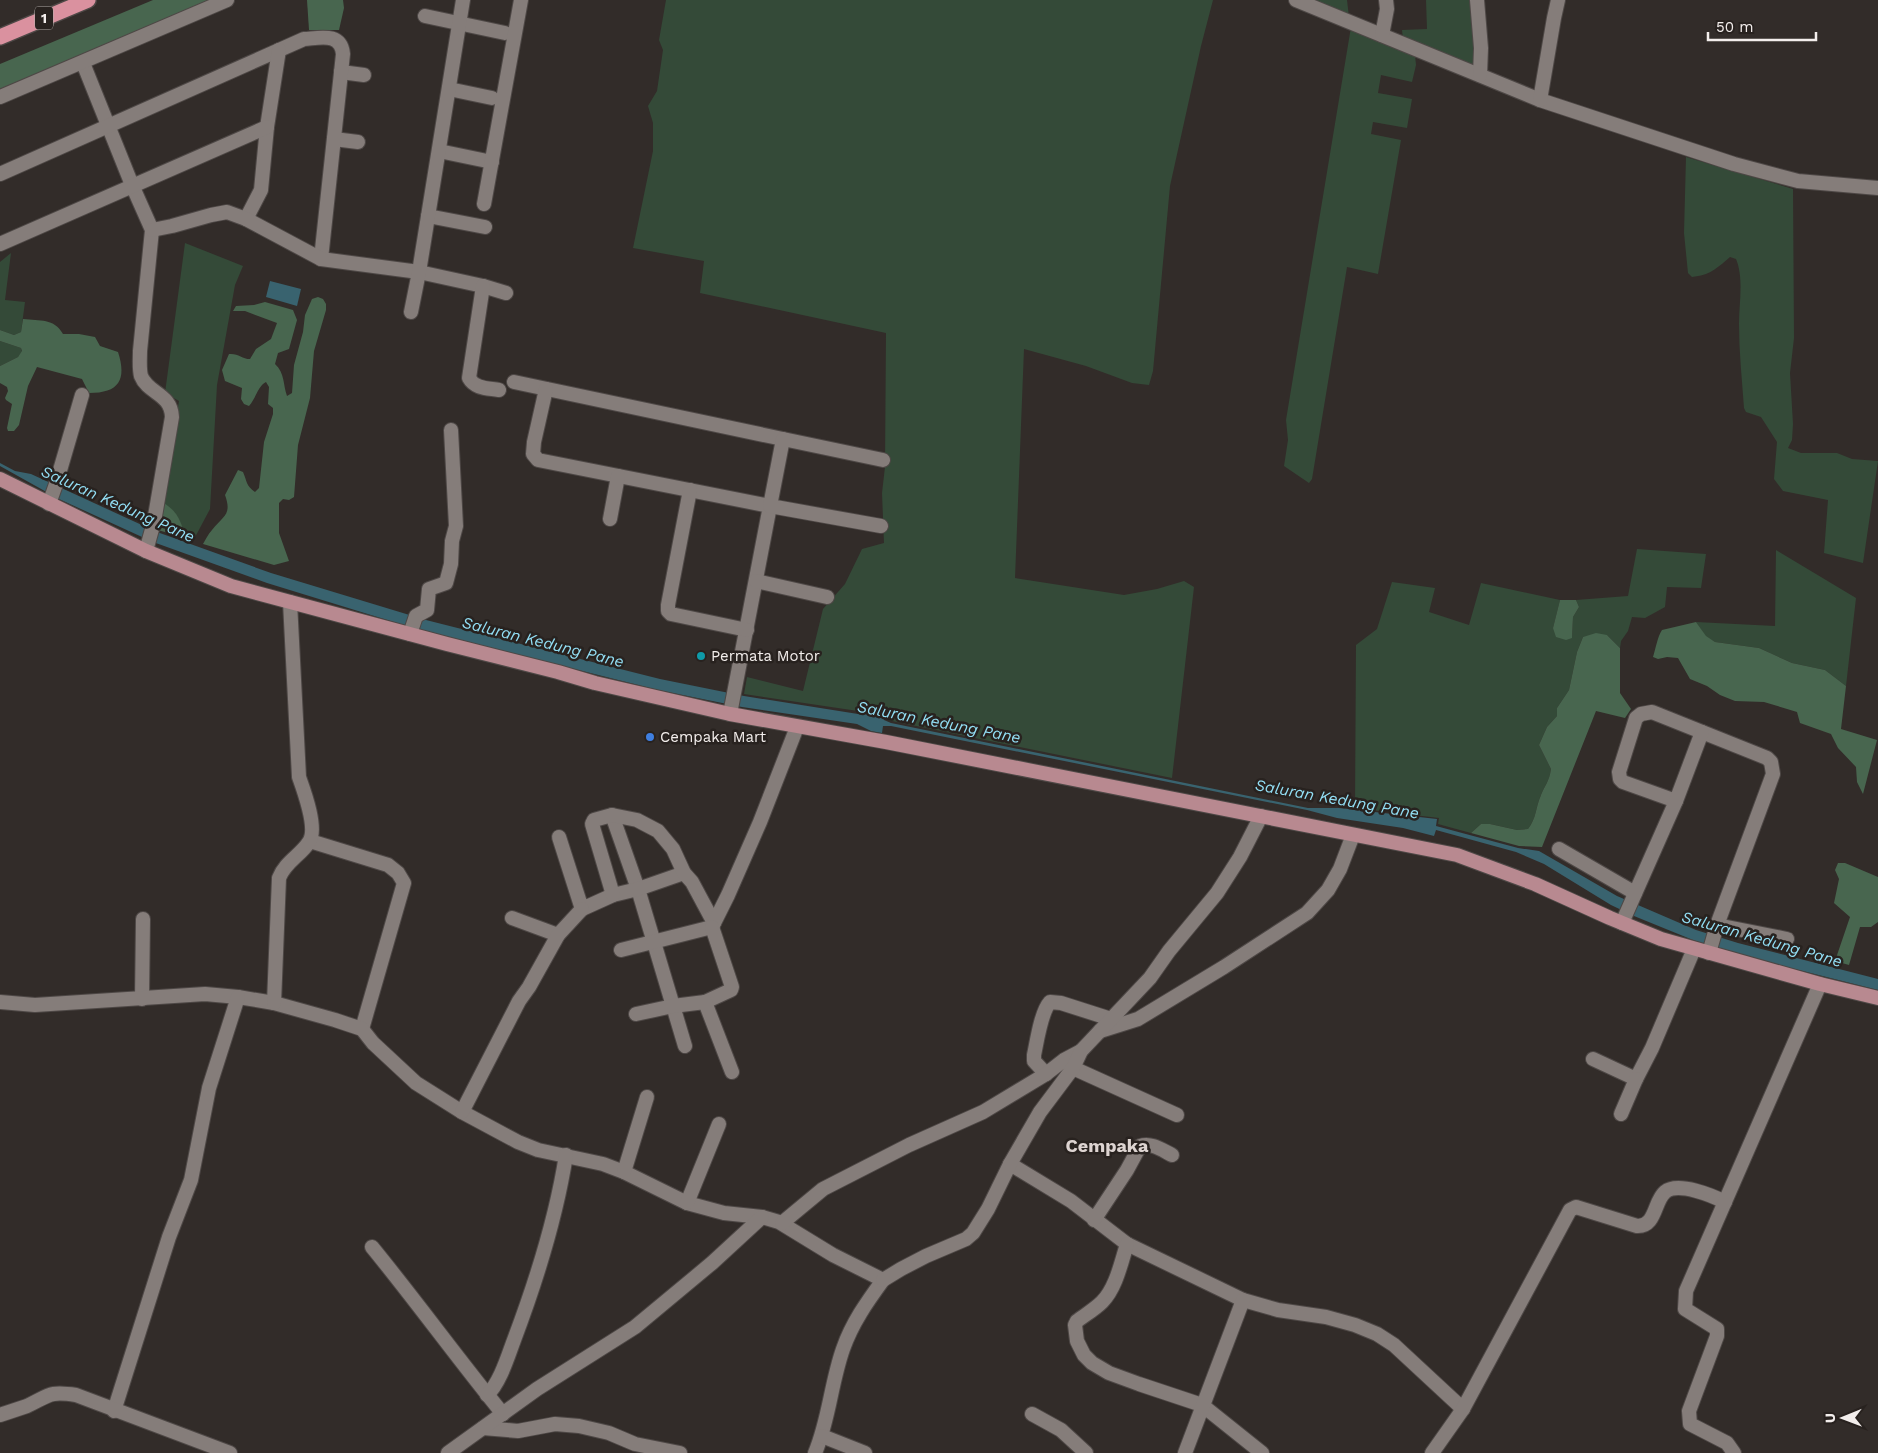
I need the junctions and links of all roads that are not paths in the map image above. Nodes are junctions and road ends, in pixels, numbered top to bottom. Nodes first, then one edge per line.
1 (88, 0) edge
2 (227, 0) edge
3 (463, 0) edge
4 (521, 0) edge
5 (1296, 0) edge
6 (1386, 0) edge
7 (1477, 0) edge
8 (1558, 0) edge
9 (425, 16) dead end
10 (459, 23) junction
11 (505, 32) dead end
12 (1382, 35) junction
13 (0, 37) edge
14 (279, 50) junction
15 (83, 63) junction
16 (341, 72) junction
17 (364, 75) dead end
18 (1480, 75) junction
19 (449, 89) junction
20 (0, 97) edge
21 (492, 98) dead end
22 (1540, 100) junction
23 (109, 126) junction
24 (267, 127) junction
25 (334, 139) junction
26 (358, 142) dead end
27 (439, 151) junction
28 (492, 162) junction
29 (0, 174) edge
30 (132, 185) junction
31 (1878, 188) edge
32 (484, 204) dead end
33 (428, 216) junction
34 (246, 219) junction
35 (485, 227) dead end
36 (152, 230) junction
37 (0, 244) edge
38 (321, 259) junction
39 (419, 272) junction
40 (483, 286) junction
41 (506, 292) dead end
42 (411, 312) dead end
43 (514, 382) dead end
44 (546, 389) junction
45 (499, 390) dead end
46 (82, 395) dead end
47 (451, 430) dead end
48 (783, 439) junction
49 (883, 460) dead end
50 (618, 476) junction
51 (0, 479) edge
52 (690, 490) junction
53 (50, 501) junction
54 (770, 506) junction
55 (610, 519) dead end
56 (881, 526) dead end
57 (147, 546) junction
58 (756, 581) junction
59 (828, 596) dead end
60 (290, 602) junction
61 (412, 626) junction
62 (747, 630) junction
63 (731, 710) junction
64 (797, 727) junction
65 (1702, 732) junction
66 (1676, 801) junction
67 (612, 815) junction
68 (1260, 816) junction
69 (1353, 835) junction
70 (559, 838) dead end
71 (310, 841) junction
72 (1559, 848) dead end
73 (684, 872) junction
74 (638, 889) junction
75 (614, 895) junction
76 (1634, 896) junction
77 (582, 909) junction
78 (512, 918) dead end
79 (143, 919) dead end
80 (1623, 919) junction
81 (713, 925) junction
82 (1716, 929) junction
83 (558, 935) junction
84 (1787, 939) dead end
85 (652, 942) junction
86 (1694, 949) junction
87 (621, 950) dead end
88 (1709, 951) junction
89 (1820, 984) junction
90 (238, 997) junction
91 (1878, 998) edge
92 (142, 999) junction
93 (0, 1002) edge
94 (705, 1002) junction
95 (274, 1003) junction
96 (673, 1006) junction
97 (636, 1014) dead end
98 (1111, 1020) junction
99 (362, 1029) junction
100 (1099, 1032) junction
101 (686, 1046) dead end
102 (1081, 1051) junction
103 (1592, 1059) dead end
104 (1073, 1068) junction
105 (732, 1072) dead end
106 (1046, 1074) junction
107 (1636, 1079) junction
108 (647, 1097) dead end
109 (462, 1112) junction
110 (1620, 1114) dead end
111 (1177, 1115) dead end
112 (719, 1124) dead end
113 (566, 1155) junction
114 (1172, 1155) dead end
115 (1010, 1164) junction
116 (624, 1172) junction
117 (1725, 1202) junction
118 (688, 1203) junction
119 (772, 1220) junction
120 (1094, 1220) junction
121 (1127, 1244) junction
122 (372, 1247) dead end
123 (883, 1280) junction
124 (1243, 1300) junction
125 (487, 1395) junction
126 (1202, 1405) junction
127 (1462, 1409) junction
128 (114, 1411) junction
129 (1032, 1414) dead end
130 (0, 1415) edge
131 (502, 1415) junction
132 (485, 1427) junction
133 (822, 1436) junction
134 (230, 1453) edge
135 (448, 1453) edge
136 (680, 1453) edge
137 (815, 1453) edge
138 (865, 1453) edge
139 (1086, 1453) edge
140 (1185, 1453) edge
141 (1262, 1453) edge
142 (1432, 1453) edge
143 (1734, 1453) edge

1 - 13 highway, 1
2 - 15 street
3 - 10 street
4 - 28 street
5 - 12 street
6 - 12 street
7 - 18 street
8 - 22 street
9 - 10 street
10 - 11 street
10 - 19 street
12 - 18 street
14 - 16 street
14 - 23 street
14 - 24 street
15 - 20 street
15 - 23 street
16 - 17 street
16 - 25 street
18 - 22 street
19 - 21 street
19 - 27 street
22 - 31 street
23 - 29 street
23 - 30 street
24 - 30 street
24 - 34 street
25 - 26 street
25 - 38 street
27 - 28 street
27 - 33 street
28 - 32 street
30 - 36 street
30 - 37 street
33 - 35 street
33 - 39 street
34 - 36 street
34 - 38 street
36 - 57 street
38 - 39 street
39 - 40 street
39 - 42 street
40 - 41 street
40 - 45 street
43 - 44 street
44 - 48 street
44 - 50 street
46 - 53 street
47 - 61 street
48 - 49 street
48 - 54 street
50 - 52 street
50 - 55 street
51 - 53 main road
52 - 54 street
52 - 62 street
53 - 57 main road
54 - 56 street
54 - 58 street
57 - 60 main road
58 - 59 street
58 - 62 street
60 - 61 main road
60 - 71 street
61 - 63 main road
62 - 63 street
63 - 64 main road
64 - 68 main road
64 - 81 street
65 - 66 street
65 - 66 street
65 - 82 street
66 - 76 street
67 - 73 street
67 - 74 street
67 - 75 street
68 - 69 main road
68 - 98 street
69 - 80 main road
69 - 100 street
70 - 77 street
71 - 95 street
71 - 99 street
72 - 76 street
73 - 74 street
73 - 81 street
74 - 75 street
74 - 85 street
75 - 77 street
76 - 80 street
77 - 83 street
78 - 83 street
79 - 92 street
80 - 86 main road
81 - 85 street
81 - 94 street
82 - 84 street
82 - 88 street
83 - 109 street
85 - 87 street
85 - 96 street
86 - 88 main road
86 - 107 street
88 - 89 main road
89 - 91 main road
89 - 117 street
90 - 92 street
90 - 95 street
90 - 128 street
92 - 93 street
94 - 96 street
94 - 105 street
95 - 99 street
96 - 97 street
96 - 101 street
98 - 100 street
98 - 106 street
99 - 109 street
100 - 102 street
102 - 104 street
102 - 106 street
103 - 107 street
104 - 111 street
104 - 115 street
106 - 119 street
107 - 110 street
108 - 116 street
109 - 113 street
112 - 118 street
113 - 116 street
113 - 125 street
114 - 120 street
115 - 120 street
115 - 123 street
116 - 118 street
117 - 127 street
117 - 143 street
118 - 119 street
119 - 123 street
119 - 131 street
120 - 121 street
121 - 124 street
121 - 126 street
122 - 125 street
123 - 133 street
124 - 126 street
124 - 127 street
125 - 131 street
126 - 140 street
126 - 141 street
127 - 142 street
128 - 130 street
128 - 134 street
129 - 139 street
131 - 132 street
132 - 135 street
132 - 136 street
133 - 137 street
133 - 138 street

